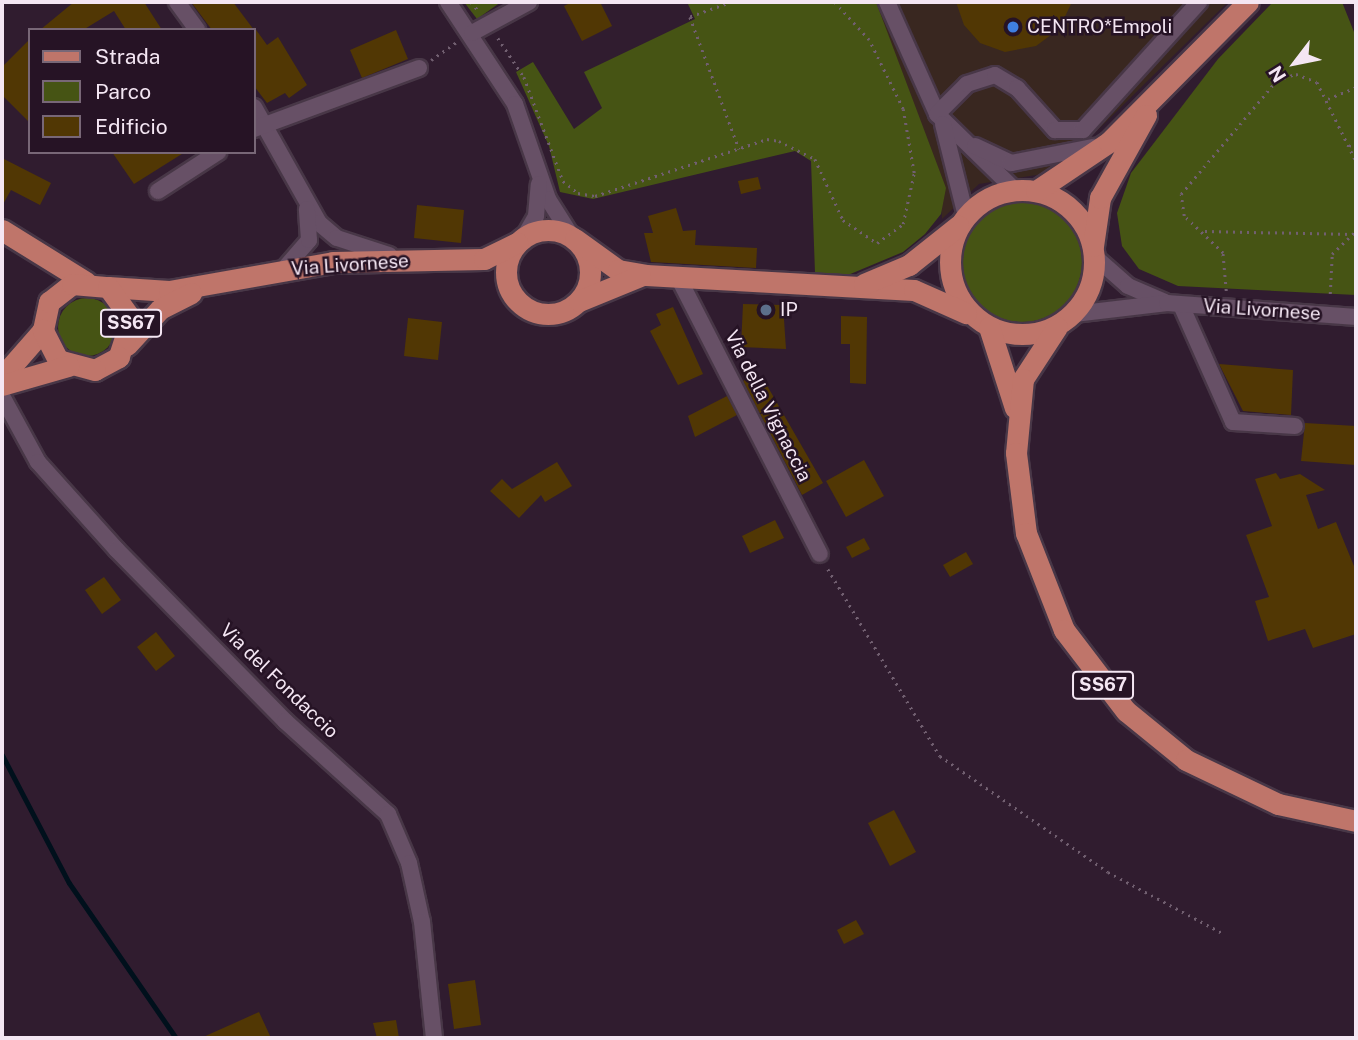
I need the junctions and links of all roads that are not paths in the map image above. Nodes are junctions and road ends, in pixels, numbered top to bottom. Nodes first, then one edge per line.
1 (177, 2) edge
2 (448, 2) edge
3 (529, 2) edge
4 (887, 2) edge
5 (1199, 2) edge
6 (1248, 2) edge
7 (196, 28) edge
8 (472, 33) junction
9 (419, 68) road end
10 (1164, 87) junction
11 (943, 122) junction
12 (259, 126) edge
13 (1109, 142) junction
14 (215, 154) edge
15 (537, 164) junction
16 (158, 191) dead end
17 (1026, 191) junction
18 (306, 207) junction
19 (964, 219) junction
20 (2, 230) edge
21 (573, 238) junction
22 (521, 240) junction
23 (1093, 251) junction
24 (408, 260) junction
25 (452, 262) junction
26 (284, 269) junction
27 (646, 275) junction
28 (678, 277) junction
29 (86, 282) junction
30 (209, 286) junction
31 (108, 287) junction
32 (856, 287) junction
33 (514, 296) junction
34 (579, 301) junction
35 (1174, 304) junction
36 (1356, 317) edge
37 (1065, 320) junction
38 (983, 323) junction
39 (43, 330) junction
40 (127, 345) junction
41 (68, 366) junction
42 (2, 377) edge
43 (2, 385) edge
44 (2, 396) edge
45 (1016, 411) junction
46 (1295, 426) dead end
47 (820, 554) road end
48 (1356, 821) edge
49 (434, 1038) edge

1 - 7 street
2 - 8 street
3 - 8 street
4 - 11 street
5 - 11 street
6 - 10 main road
8 - 15 street
9 - 12 street
10 - 13 main road
10 - 23 main road
11 - 13 street
11 - 17 street
11 - 19 street
12 - 18 street
13 - 17 main road
14 - 16 street
15 - 21 street
15 - 22 street
17 - 19 main road, Via Livornese / SS67
17 - 23 main road, Via Livornese / SS67
18 - 24 street
18 - 26 street
19 - 32 main road, Via Livornese / SS67
19 - 38 main road, SS67
20 - 29 main road, Via Livornese
21 - 22 main road, Via Livornese / SS67
21 - 27 main road, Via Livornese / SS67
21 - 34 main road
22 - 25 main road, Via Livornese / SS67
22 - 33 main road
23 - 35 street, Via Livornese / SS67
23 - 37 main road, SS67
24 - 25 main road, Via Livornese / SS67
24 - 26 main road, Via Livornese / SS67
25 - 33 main road, Via Livornese / SS67
26 - 30 main road, Via Livornese / SS67
27 - 28 main road, Via Livornese / SS67
27 - 34 main road, Via Livornese / SS67
28 - 32 main road, Via Livornese / SS67
28 - 47 street, Via della Vignaccia
29 - 31 main road, Via Livornese / SS67
29 - 39 main road
30 - 31 main road, Via Livornese / SS67
30 - 40 main road, Via Livornese / SS67
31 - 40 main road, SS67
32 - 38 main road, Via Livornese / SS67
33 - 34 main road, Via Livornese / SS67
35 - 36 street, Via Livornese / SS67
35 - 37 street, Via Livornese / SS67
35 - 46 street
37 - 38 main road, Via Livornese / SS67
37 - 45 main road, SS67
38 - 45 main road, SS67
39 - 41 main road
39 - 42 main road
40 - 41 main road, Via Livornese / SS67
41 - 43 main road, Via Livornese
44 - 49 street, Via del Fondaccio
45 - 48 main road, SS67

